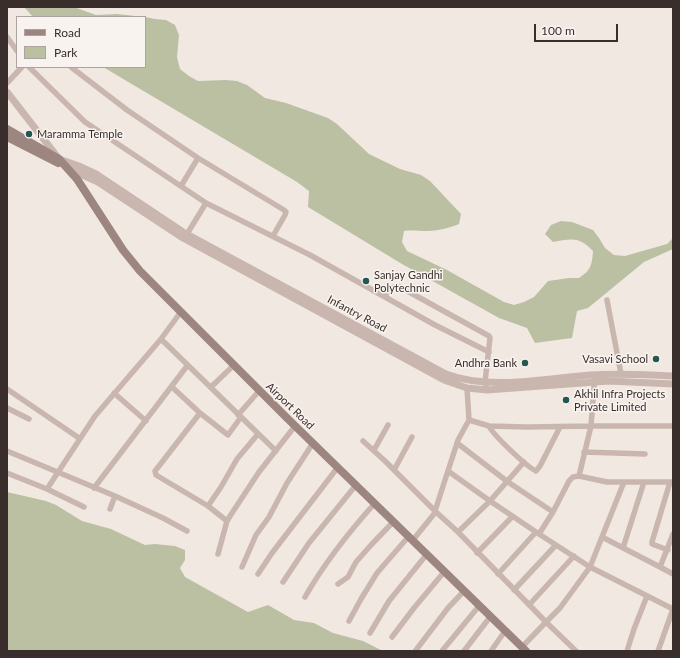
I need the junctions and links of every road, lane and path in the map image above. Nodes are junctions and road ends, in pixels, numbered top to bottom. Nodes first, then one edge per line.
1 (7, 37) edge
2 (15, 44) edge
3 (21, 68) edge
4 (30, 68) edge
5 (72, 68) edge
6 (7, 83) edge
7 (7, 92) edge
8 (7, 129) edge
9 (7, 137) edge
10 (198, 158) junction
11 (60, 159) junction
12 (65, 167) junction
13 (181, 186) junction
14 (206, 203) junction
15 (187, 234) junction
16 (273, 236) junction
17 (384, 296) junction
18 (607, 300) dead end
19 (180, 313) junction
20 (160, 339) junction
21 (489, 352) junction
22 (234, 365) junction
23 (188, 366) junction
24 (621, 374) junction
25 (673, 376) edge
26 (595, 378) junction
27 (486, 382) junction
28 (673, 384) edge
29 (172, 387) junction
30 (211, 388) junction
31 (467, 388) junction
32 (7, 389) edge
33 (259, 390) junction
34 (487, 390) junction
35 (114, 393) junction
36 (7, 408) edge
37 (200, 413) junction
38 (240, 416) junction
39 (29, 419) dead end
40 (469, 420) junction
41 (146, 421) junction
42 (388, 425) dead end
43 (295, 426) junction
44 (489, 426) junction
45 (560, 426) junction
46 (591, 426) junction
47 (673, 426) edge
48 (258, 434) junction
49 (412, 437) dead end
50 (79, 438) junction
51 (363, 441) dead end
52 (313, 443) junction
53 (457, 443) junction
54 (374, 450) junction
55 (7, 451) edge
56 (276, 451) junction
57 (584, 452) junction
58 (645, 454) dead end
59 (524, 462) junction
60 (338, 467) junction
61 (394, 470) junction
62 (448, 471) junction
63 (58, 472) junction
64 (7, 473) edge
65 (579, 476) junction
66 (508, 482) junction
67 (624, 482) junction
68 (644, 482) junction
69 (672, 482) edge
70 (356, 485) junction
71 (94, 488) junction
72 (46, 489) junction
73 (114, 496) junction
74 (490, 501) junction
75 (375, 503) junction
76 (208, 506) junction
77 (84, 507) dead end
78 (110, 509) dead end
79 (435, 511) junction
80 (553, 512) junction
81 (512, 517) junction
82 (227, 521) junction
83 (394, 521) junction
84 (187, 531) dead end
85 (458, 532) junction
86 (537, 533) junction
87 (673, 534) edge
88 (602, 537) junction
89 (411, 538) junction
90 (556, 545) junction
91 (623, 548) junction
92 (668, 550) junction
93 (478, 553) junction
94 (218, 554) dead end
95 (427, 554) junction
96 (574, 556) junction
97 (242, 567) dead end
98 (590, 567) junction
99 (660, 567) junction
100 (444, 572) junction
101 (258, 574) dead end
102 (498, 574) junction
103 (673, 574) edge
104 (283, 582) dead end
105 (338, 584) dead end
106 (514, 590) junction
107 (464, 591) junction
108 (646, 596) junction
109 (305, 597) dead end
110 (529, 604) junction
111 (480, 606) junction
112 (673, 609) edge
113 (490, 617) junction
114 (349, 620) dead end
115 (546, 622) junction
116 (505, 631) junction
117 (370, 633) dead end
118 (392, 637) dead end
119 (524, 649) edge
120 (416, 650) edge
121 (442, 651) edge
122 (464, 651) edge
123 (491, 651) edge
124 (576, 651) edge
125 (627, 651) edge
126 (658, 651) edge

1 - 2 street
3 - 6 street
4 - 13 street
5 - 10 street
7 - 11 street
8 - 11 main road
9 - 12 main road
10 - 13 street
10 - 16 street
11 - 12 main road, Airport Road
11 - 15 street, Infantry Road
12 - 19 main road, Airport Road
12 - 31 street, Infantry Road
13 - 14 street
14 - 15 street
14 - 16 street
15 - 27 street, Infantry Road
16 - 17 street
17 - 21 street
17 - 21 street
18 - 24 street
19 - 20 street
19 - 22 main road, Airport Road
20 - 23 street
20 - 35 street
21 - 27 street
22 - 30 street
22 - 33 main road, Airport Road
23 - 29 street
23 - 30 street
24 - 25 street, Infantry Road
24 - 26 street, Infantry Road
26 - 27 street, Infantry Road
26 - 28 street, Infantry Road
26 - 34 street, Infantry Road
26 - 46 street
27 - 34 street
29 - 37 street
29 - 41 street
30 - 38 street
31 - 34 street, Infantry Road
31 - 40 street
32 - 50 street
33 - 38 street
33 - 43 main road, Airport Road
35 - 41 street
35 - 50 street
36 - 39 street
37 - 38 street
37 - 76 street
38 - 48 street
40 - 44 street
40 - 53 street
41 - 71 street
42 - 54 street
43 - 52 main road, Airport Road
43 - 56 street
44 - 45 street
44 - 59 street
45 - 46 street
45 - 59 street
46 - 47 street
46 - 57 street
48 - 56 street
48 - 76 street
49 - 61 street
50 - 63 street
51 - 54 street
52 - 60 main road, Airport Road
52 - 97 street
53 - 62 street
53 - 66 street
54 - 61 street
55 - 63 street
56 - 82 street
57 - 58 street
57 - 65 street
59 - 66 street
60 - 70 main road, Airport Road
60 - 101 street
61 - 79 street
62 - 74 street
62 - 79 street
63 - 71 street
63 - 72 street
64 - 72 street
65 - 67 street
65 - 80 street
66 - 74 street
66 - 80 street
67 - 68 street
67 - 88 street
68 - 69 street
68 - 91 street
69 - 92 street
70 - 75 main road, Airport Road
70 - 104 street
71 - 73 street
72 - 77 street
73 - 78 street
73 - 84 street
74 - 81 street
74 - 85 street
75 - 83 main road, Airport Road
75 - 109 street
76 - 82 street
79 - 85 street
79 - 89 street
80 - 86 street
81 - 86 street
81 - 93 street
82 - 94 street
83 - 89 main road, Airport Road
83 - 105 street
85 - 93 street
86 - 90 street
86 - 102 street
87 - 92 street
88 - 91 street
88 - 98 street
89 - 95 main road, Airport Road
89 - 114 street
90 - 96 street
90 - 106 street
91 - 99 street
92 - 99 street
93 - 102 street
95 - 100 main road, Airport Road
95 - 117 street
96 - 98 street
96 - 110 street
98 - 108 street
98 - 115 street
99 - 103 street
100 - 107 main road, Airport Road
100 - 118 street
102 - 106 street
106 - 110 street
107 - 111 main road, Airport Road
107 - 120 street
108 - 112 street
108 - 125 street
110 - 115 street
111 - 113 main road, Airport Road
111 - 121 street
112 - 126 street
113 - 116 main road, Airport Road
113 - 122 street
115 - 119 street
115 - 124 street
116 - 119 main road, Airport Road
116 - 123 street

